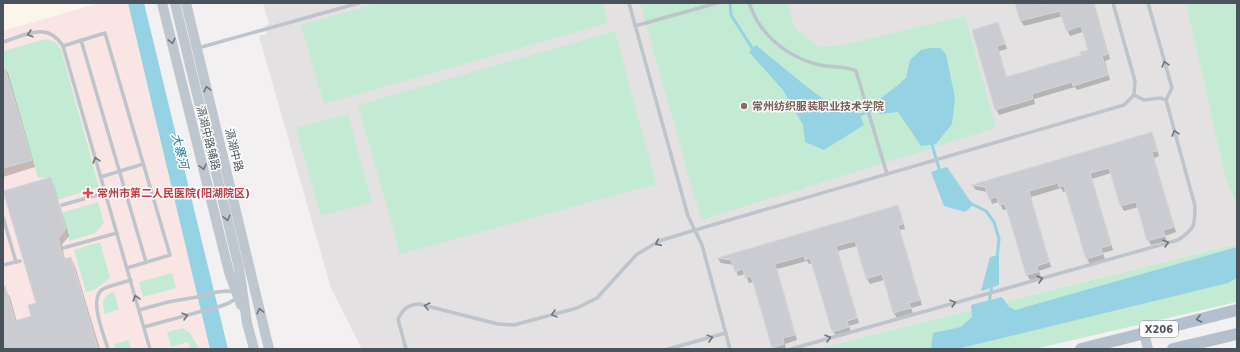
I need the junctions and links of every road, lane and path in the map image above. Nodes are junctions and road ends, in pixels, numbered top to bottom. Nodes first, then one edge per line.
1 (162, 3) edge
2 (175, 3) edge
3 (186, 3) edge
4 (359, 3) edge
5 (629, 3) edge
6 (717, 3) edge
7 (749, 3) edge
8 (1113, 3) edge
9 (1148, 3) edge
10 (636, 26) junction
11 (81, 40) junction
12 (3, 42) edge
13 (63, 46) junction
14 (197, 49) junction
15 (187, 51) junction
16 (1134, 95) junction
17 (1166, 100) junction
18 (143, 164) junction
19 (119, 171) junction
20 (887, 174) junction
21 (101, 176) junction
22 (105, 193) junction
23 (62, 205) dead end
24 (3, 217) edge
25 (695, 230) junction
26 (117, 233) junction
27 (64, 248) dead end
28 (146, 262) junction
29 (3, 265) edge
30 (127, 268) junction
31 (130, 280) junction
32 (239, 294) junction
33 (139, 310) junction
34 (1237, 310) edge
35 (144, 328) junction
36 (726, 333) junction
37 (1144, 333) junction
38 (1237, 334) edge
39 (108, 349) edge
40 (150, 349) edge
41 (254, 349) edge
42 (269, 349) edge
43 (406, 349) edge
44 (668, 349) edge
45 (730, 349) edge
46 (791, 349) edge
47 (1081, 349) edge
48 (1148, 349) edge
49 (1173, 349) edge

1 -> 32 main road, 滆湖中路辅路
2 - 15 main road, 滆湖中路
3 - 14 main road, 滆湖中路
4 - 14 lane
5 - 10 lane
6 - 10 lane
7 - 20 lane
8 - 16 lane
17 -> 9 lane
10 - 25 lane
11 - 13 lane
11 - 18 lane
11 - 19 lane
13 -> 12 lane
21 -> 13 lane
14 - 15 lane
42 -> 14 main road, 滆湖中路
15 -> 32 main road, 滆湖中路
16 - 17 lane
16 - 20 lane
46 -> 17 lane
18 - 19 lane
18 - 28 lane
19 - 21 lane
19 - 28 lane
20 - 25 lane
21 - 22 lane
22 - 23 lane
22 - 26 lane
24 - 29 lane
25 - 36 lane
25 -> 43 lane
26 - 27 lane
26 - 30 lane
28 - 30 lane
30 - 31 lane
33 -> 31 lane
31 - 39 lane
32 - 33 lane
35 -> 32 lane
32 - 41 main road, 滆湖中路
33 - 35 lane
34 -> 37 main road, X206
35 - 40 lane
44 -> 36 lane
36 - 45 lane
37 - 47 main road, X206
37 - 48 main road
38 - 49 main road, X206

